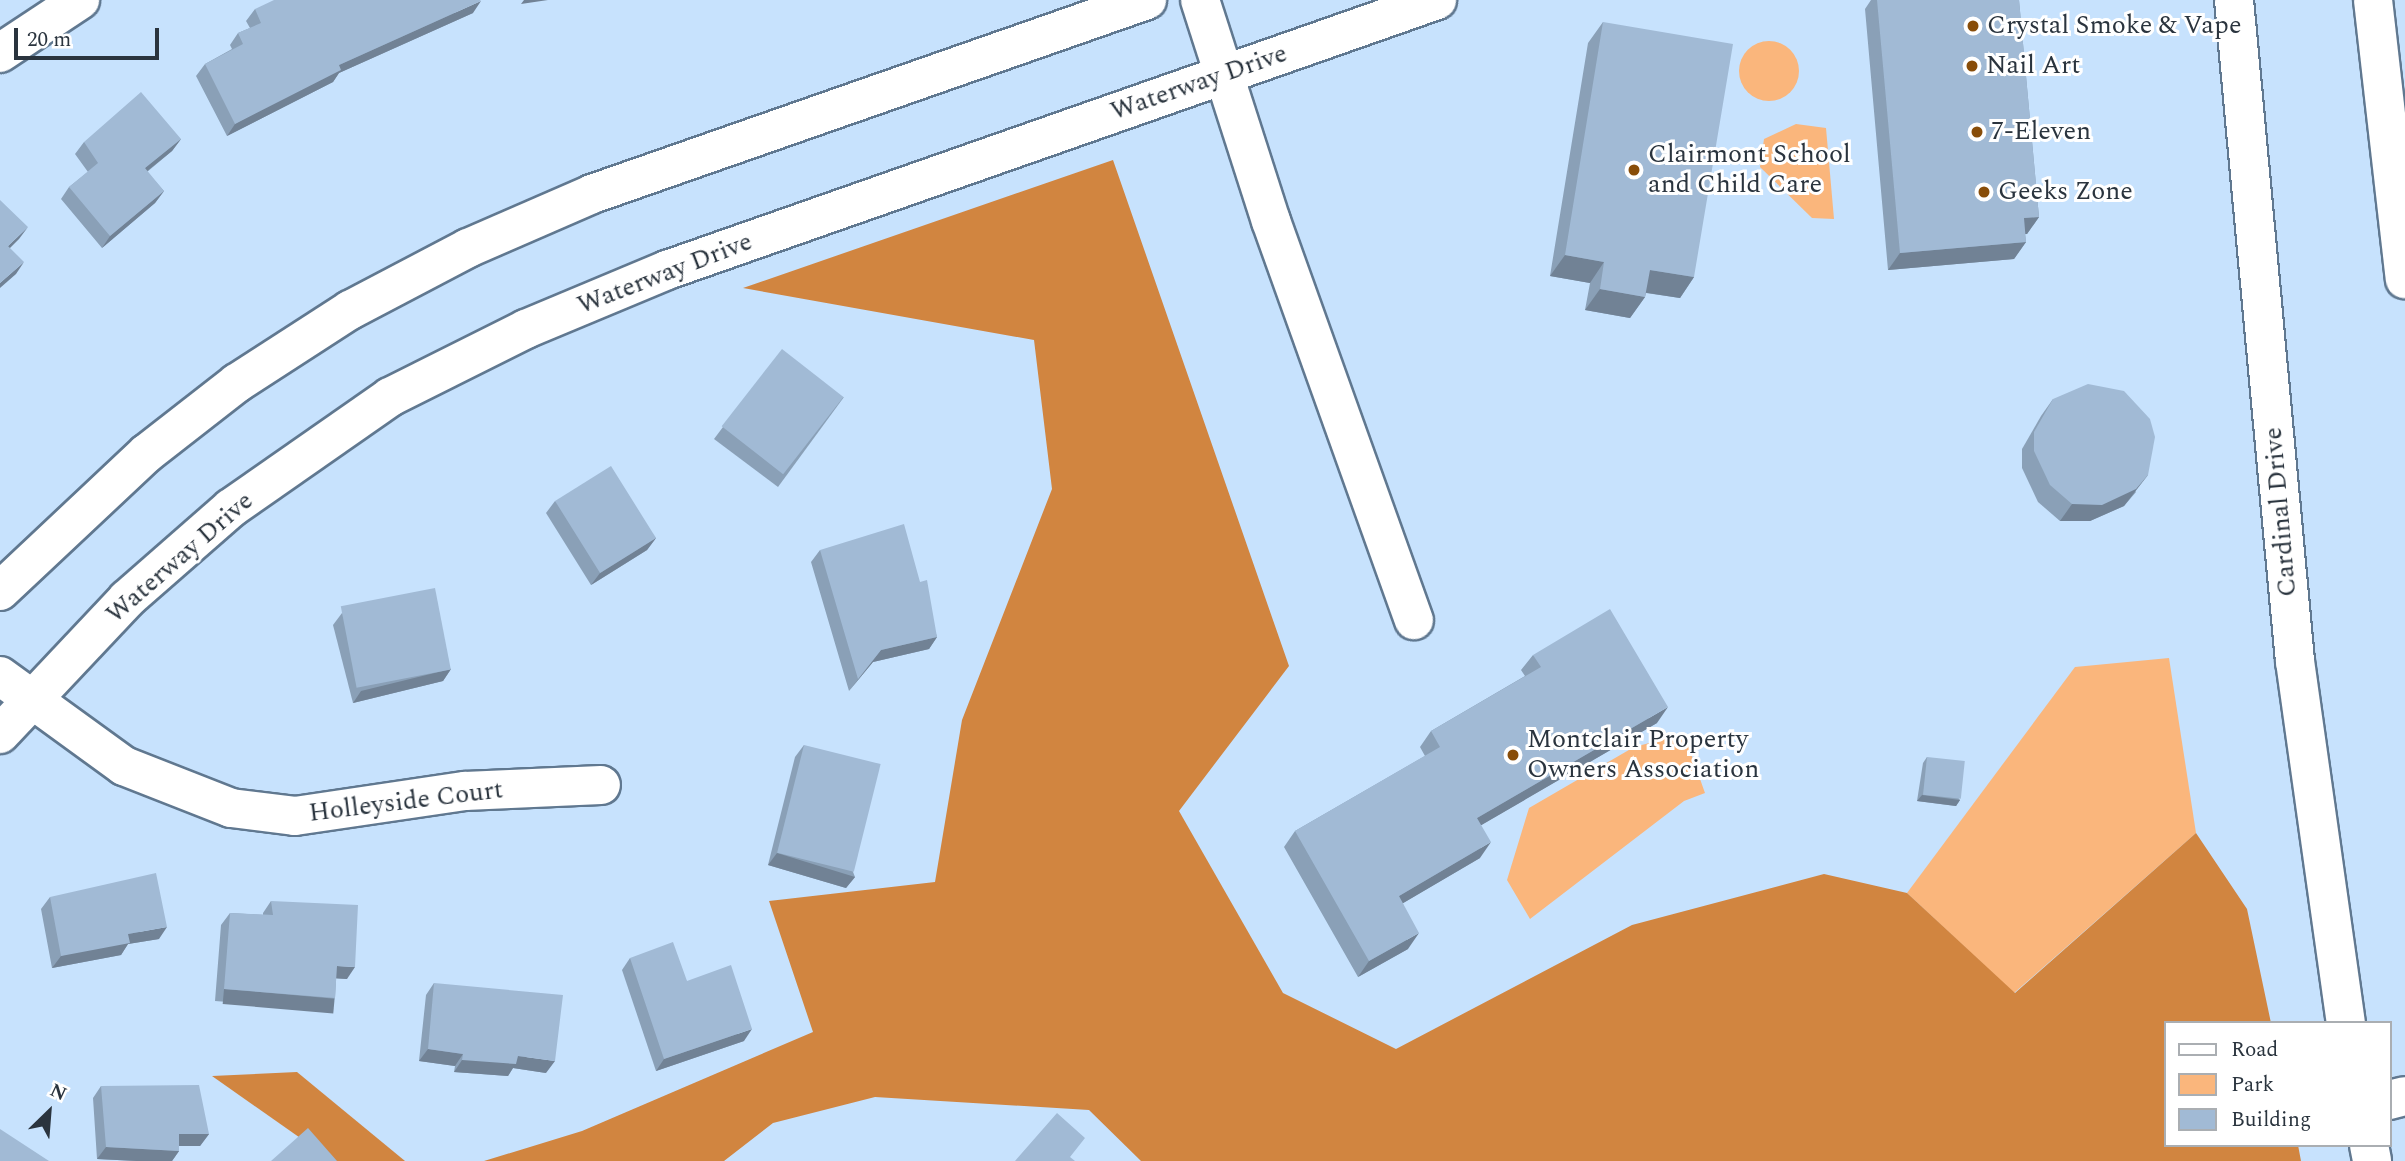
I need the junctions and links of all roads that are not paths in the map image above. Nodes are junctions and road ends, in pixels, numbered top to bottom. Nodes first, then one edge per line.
1 (80, 0) edge
2 (1146, 0) edge
3 (1200, 0) edge
4 (1437, 0) edge
5 (2234, 0) edge
6 (2373, 0) edge
7 (0, 53) edge
8 (1224, 74) junction
9 (2405, 279) edge
10 (0, 591) edge
11 (1414, 620) dead end
12 (0, 676) edge
13 (31, 699) junction
14 (0, 734) edge
15 (601, 785) dead end
16 (2346, 1021) edge

1 - 7 main road
2 - 10 main road
3 - 8 main road
4 - 8 main road, Waterway Drive
5 - 16 main road, Cardinal Drive
6 - 9 main road
8 - 11 main road
8 - 13 main road, Waterway Drive
12 - 13 main road, Holleyside Court
13 - 14 main road, Waterway Drive
13 - 15 main road, Holleyside Court

